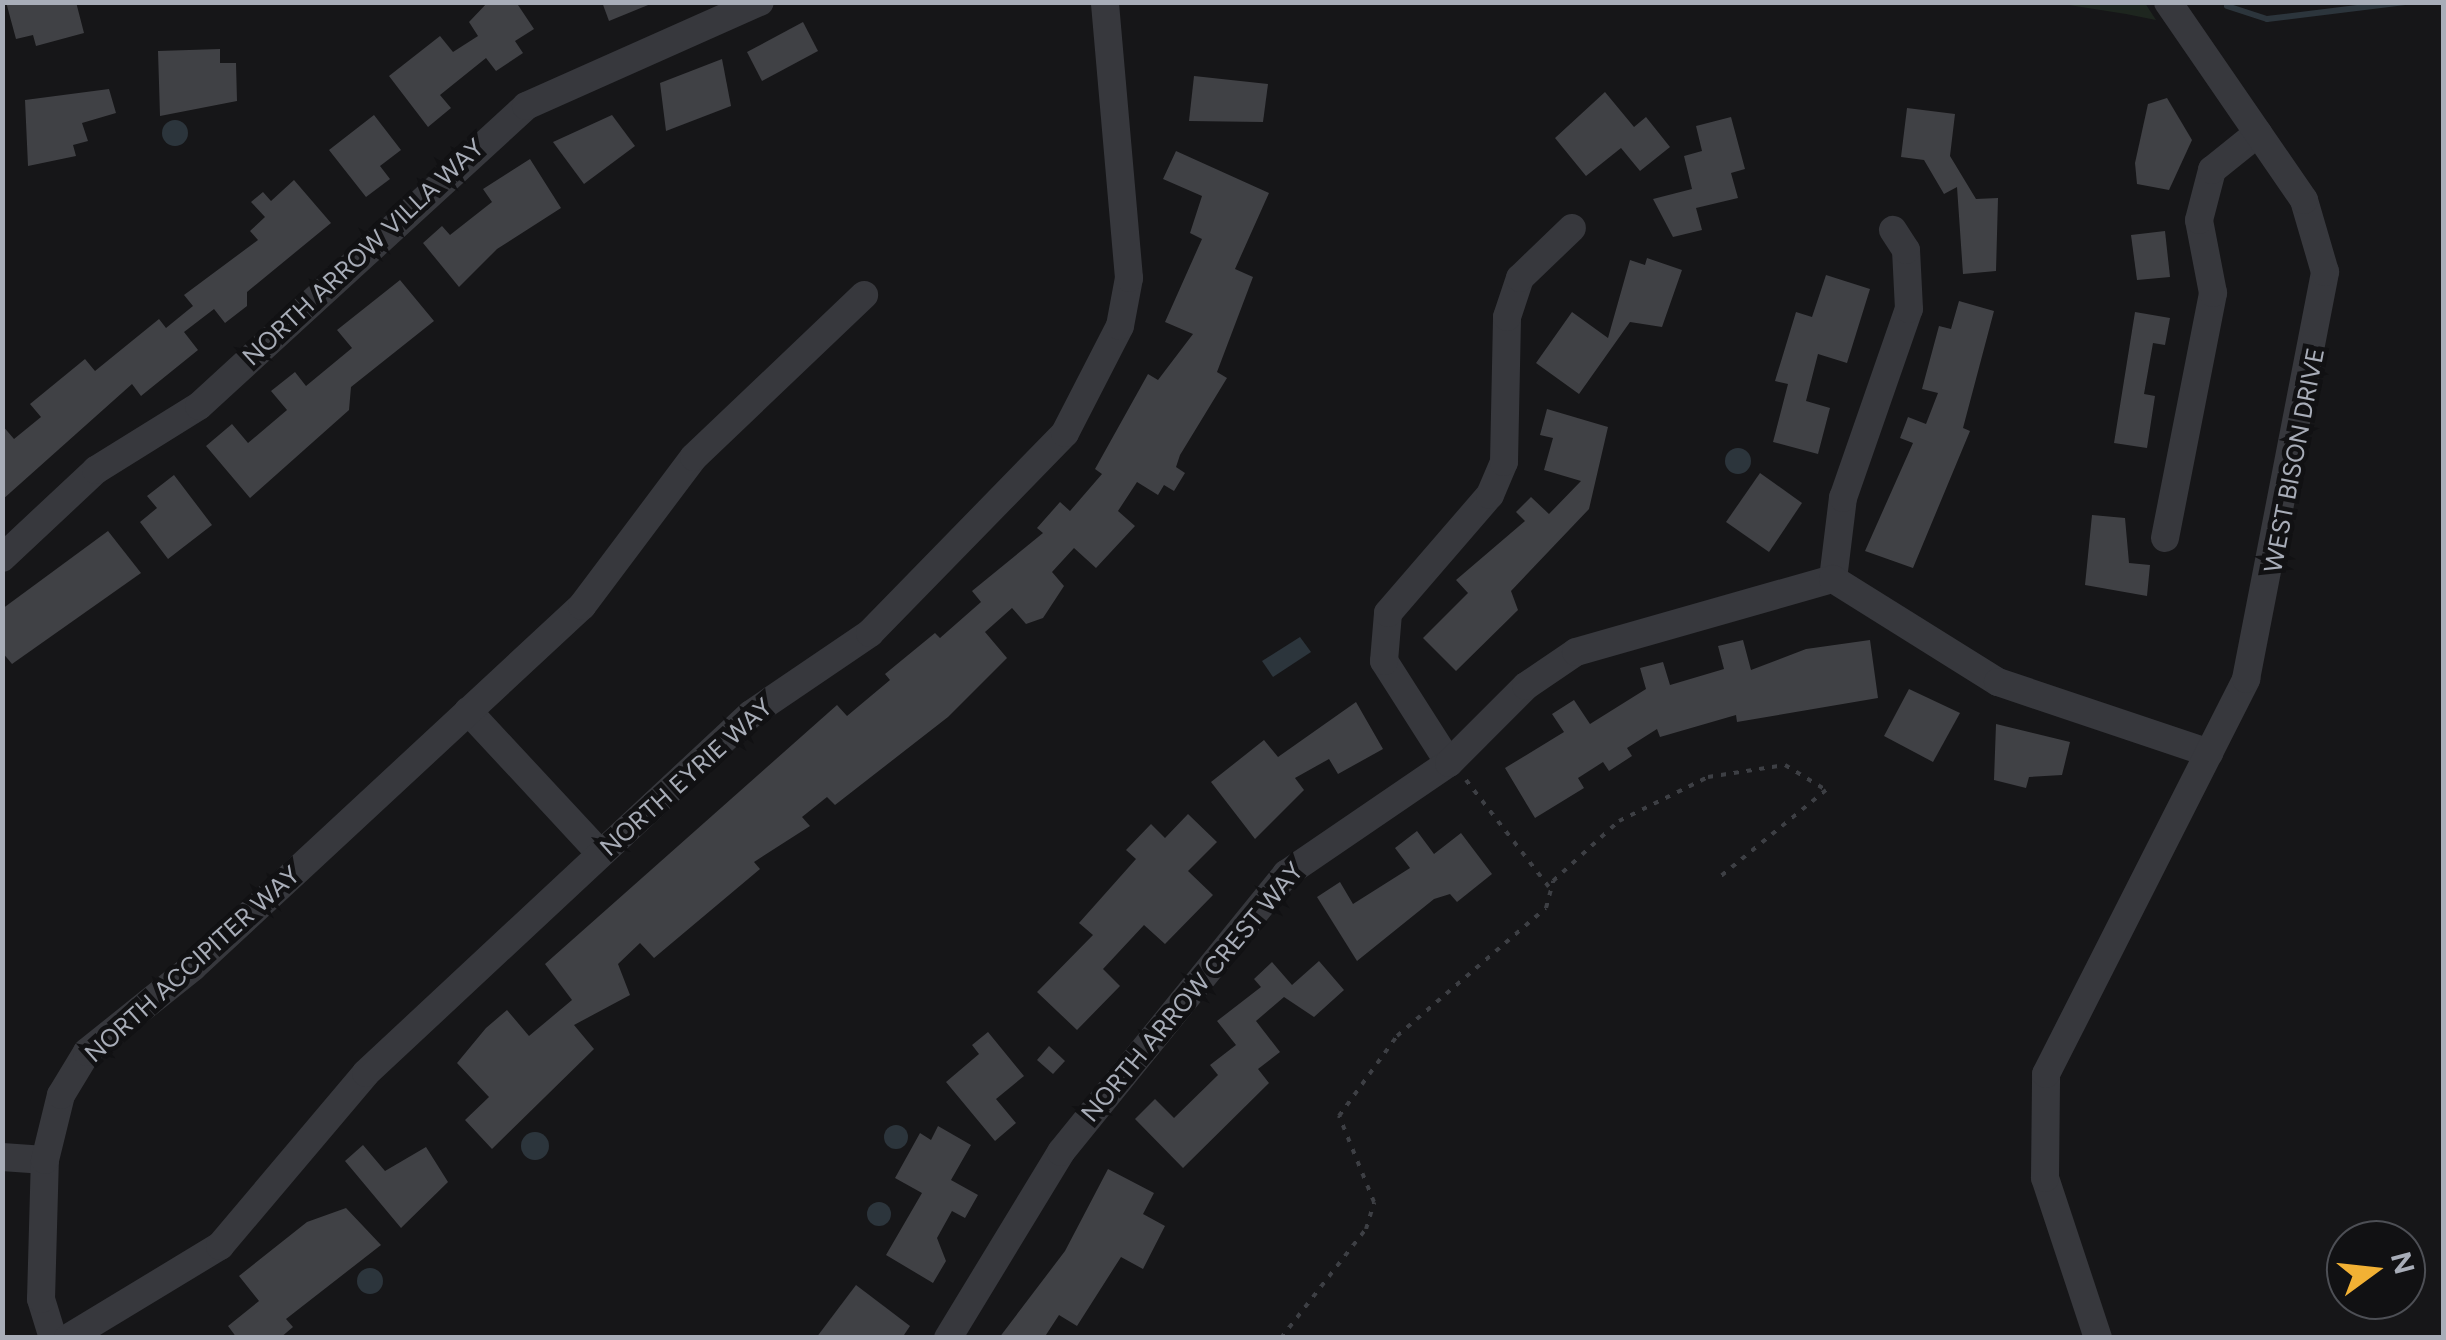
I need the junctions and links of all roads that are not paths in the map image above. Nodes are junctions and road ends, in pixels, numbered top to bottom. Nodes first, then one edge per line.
1 (760, 2) edge
2 (1105, 2) edge
3 (2168, 2) edge
4 (2258, 133) junction
5 (1572, 228) dead end
6 (1893, 230) dead end
7 (864, 296) dead end
8 (2165, 538) dead end
9 (2, 558) edge
10 (1833, 578) junction
11 (468, 711) junction
12 (2209, 753) junction
13 (1454, 766) junction
14 (601, 854) junction
15 (2, 1157) edge
16 (44, 1160) junction
17 (53, 1338) edge
18 (68, 1338) edge
19 (948, 1338) edge
20 (2098, 1338) edge

1 - 9 street, NORTH ARROW VILLA WAY
2 - 14 street, NORTH EYRIE WAY
3 - 4 street, WEST BISON DRIVE
4 - 8 street
4 - 12 street, WEST BISON DRIVE
5 - 13 street
6 - 10 street
7 - 11 street, NORTH ACCIPITER WAY
10 - 12 street
10 - 13 street, NORTH ARROW CREST WAY
11 - 14 street
11 - 16 street, NORTH ACCIPITER WAY
12 - 20 street, WEST BISON DRIVE
13 - 19 street, NORTH ARROW CREST WAY
14 - 18 street, NORTH EYRIE WAY
15 - 16 street
16 - 17 street, NORTH ACCIPITER WAY

